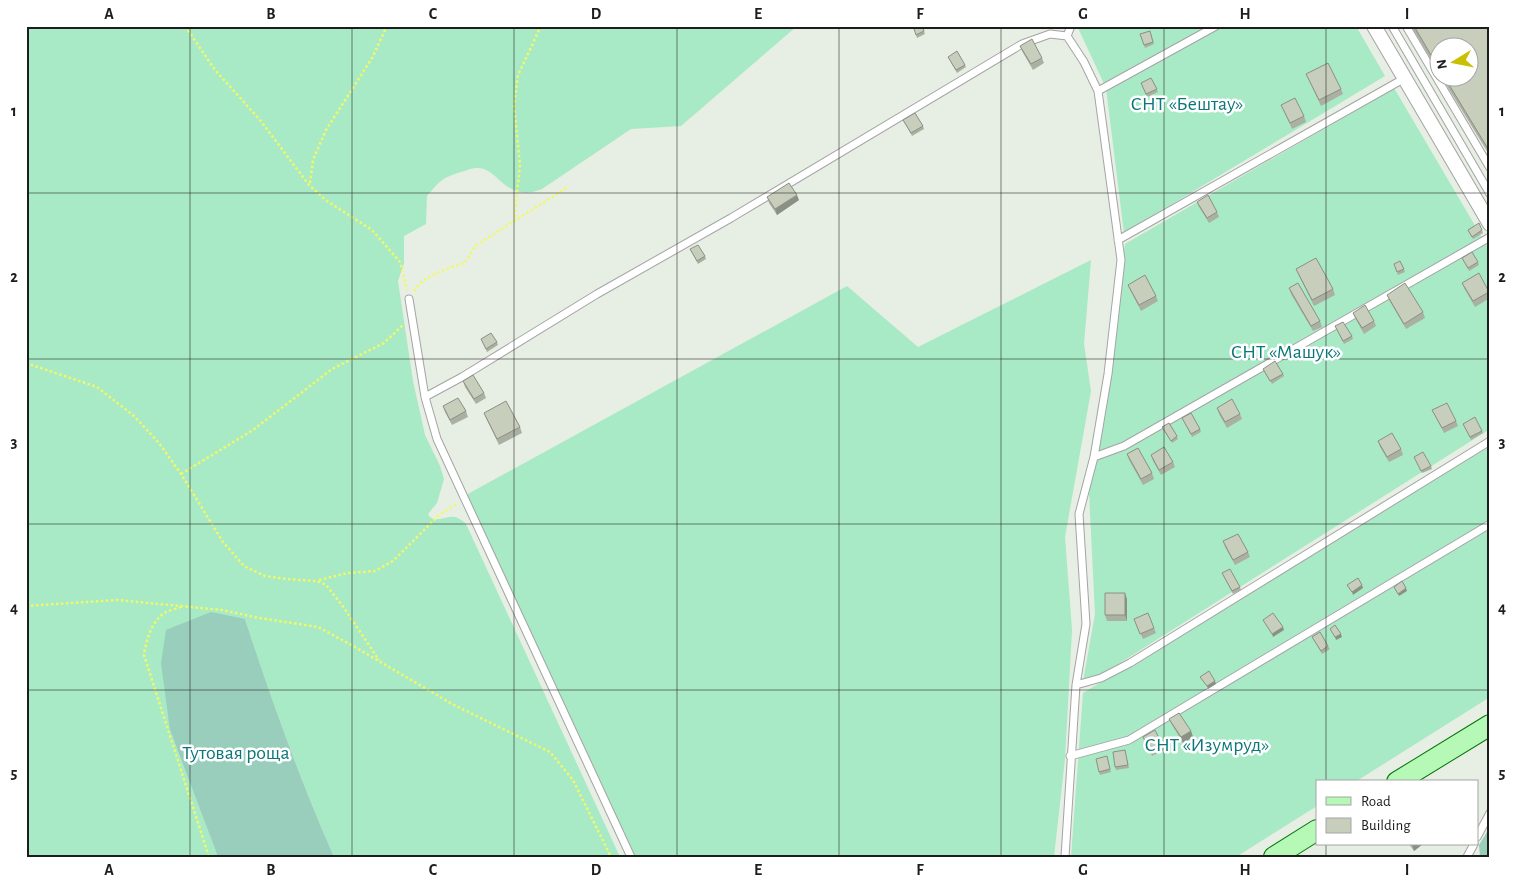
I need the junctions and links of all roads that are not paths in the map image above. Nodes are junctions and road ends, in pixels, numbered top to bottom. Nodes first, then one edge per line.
1 (1071, 26) edge
2 (1216, 26) edge
3 (1374, 26) edge
4 (1392, 26) edge
5 (1406, 26) edge
6 (1067, 36) junction
7 (1405, 78) junction
8 (1098, 92) junction
9 (1490, 168) edge
10 (1490, 194) edge
11 (1490, 224) edge
12 (1490, 237) edge
13 (1118, 240) junction
14 (409, 299) road end
15 (425, 398) junction
16 (1490, 442) edge
17 (1094, 457) junction
18 (1490, 524) edge
19 (1076, 685) junction
20 (1490, 725) edge
21 (1070, 756) junction
22 (1400, 780) edge
23 (1490, 813) edge
24 (1316, 831) edge
25 (1478, 835) edge
26 (631, 857) edge
27 (1065, 857) edge
28 (1274, 857) edge

1 - 6 lane
2 - 8 lane
3 - 7 street
4 - 10 lane
5 - 9 lane
6 - 8 lane
6 - 15 lane
7 - 11 street
7 - 13 lane
8 - 13 lane
12 - 17 lane
13 - 17 lane
14 - 15 lane
15 - 26 lane
16 - 19 lane
17 - 19 lane
18 - 21 lane
19 - 21 lane
20 - 22 street
21 - 27 lane
23 - 25 lane
24 - 28 street

